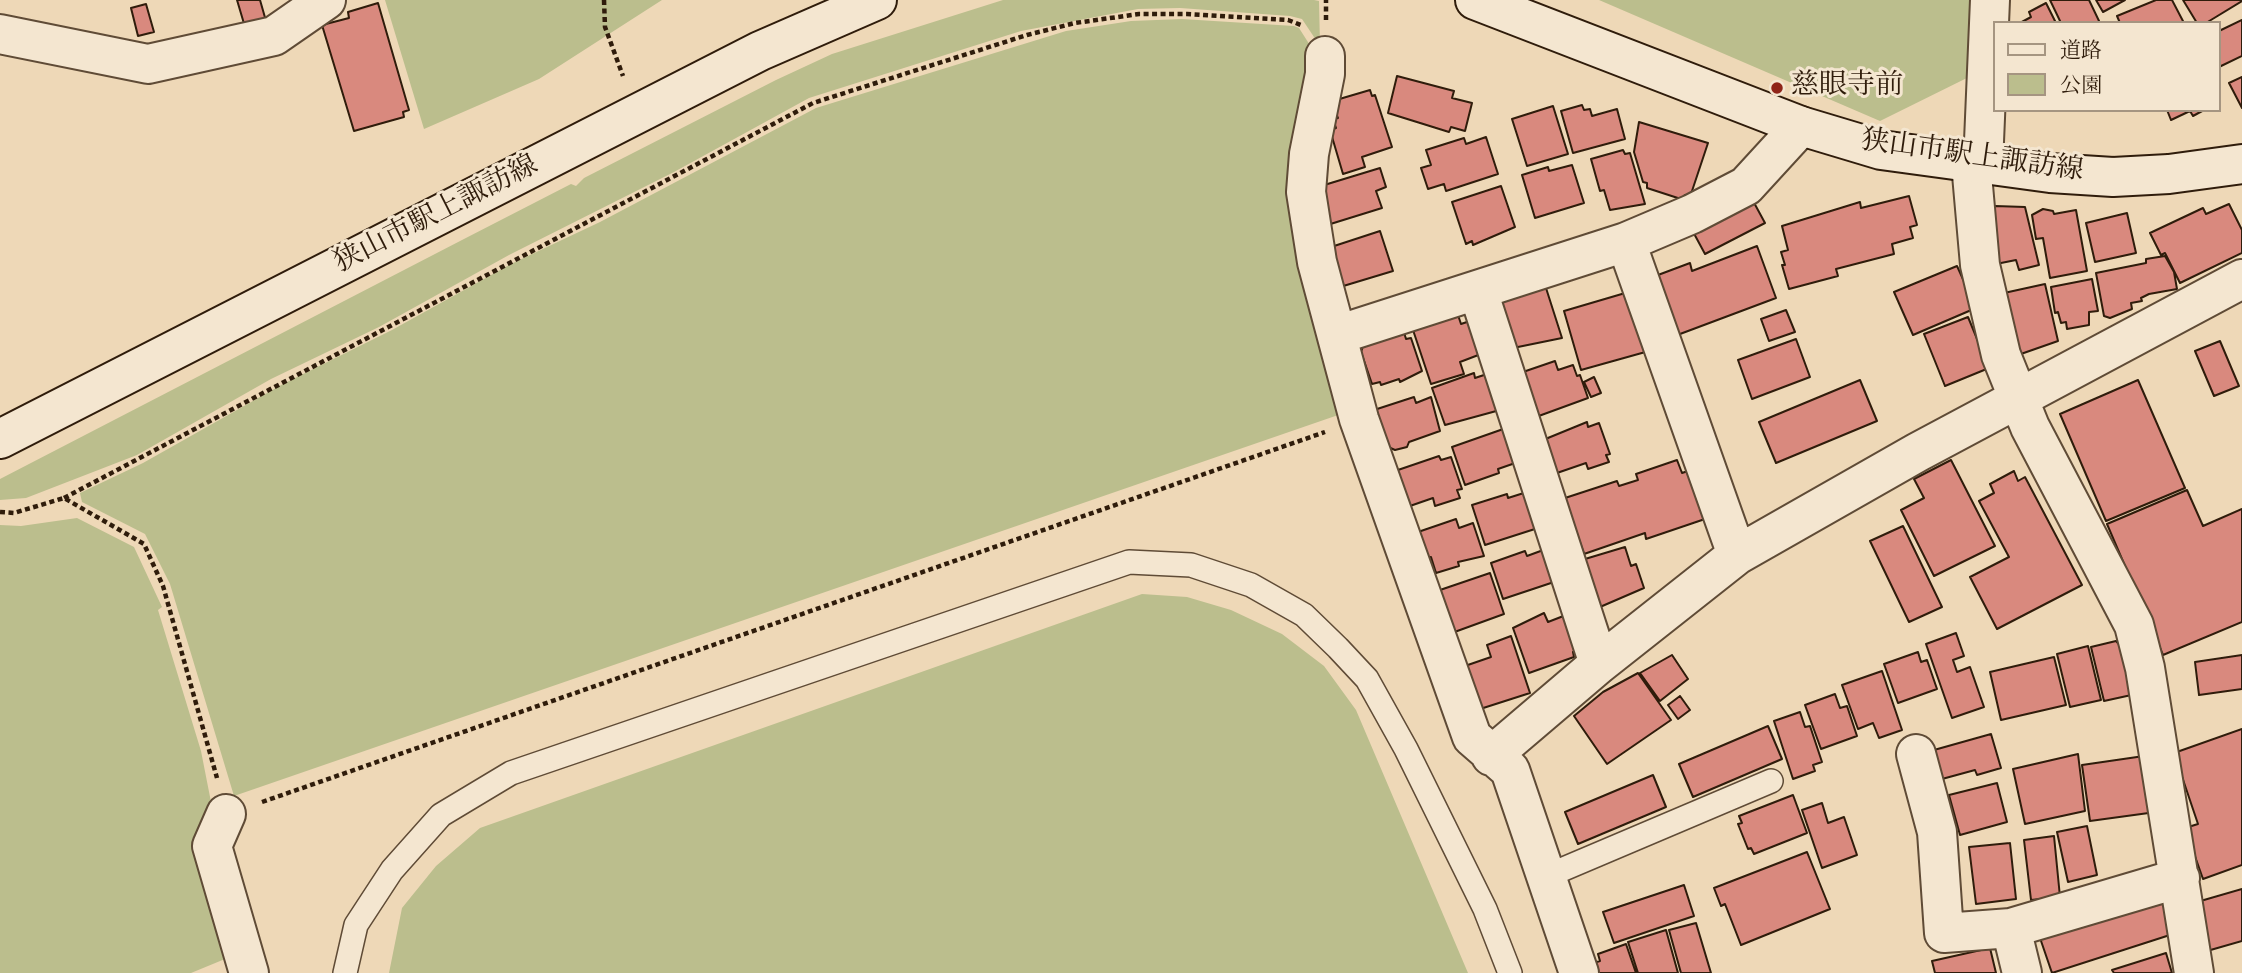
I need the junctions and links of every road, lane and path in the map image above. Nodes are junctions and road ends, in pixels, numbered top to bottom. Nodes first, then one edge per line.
1 (326, 0) edge
2 (604, 0) edge
3 (877, 0) edge
4 (1475, 0) edge
5 (1990, 0) edge
6 (0, 34) edge
7 (1992, 48) edge
8 (1325, 56) joint
9 (637, 113) junction
10 (1801, 126) junction
11 (1977, 164) junction
12 (2242, 164) edge
13 (1626, 242) junction
14 (2242, 279) edge
15 (1478, 291) junction
16 (1337, 335) junction
17 (2018, 398) junction
18 (1359, 419) junction
19 (0, 439) edge
20 (64, 498) junction
21 (0, 512) edge
22 (1737, 555) junction
23 (1599, 664) junction
24 (1916, 754) dead end
25 (1491, 756) junction
26 (1771, 781) dead end
27 (226, 814) junction
28 (1547, 876) junction
29 (2180, 878) junction
30 (2011, 928) junction
31 (239, 970) edge
32 (345, 973) edge
33 (1510, 973) edge
34 (1579, 973) edge
35 (2022, 973) edge
36 (2194, 973) edge

1 - 6 street
2 - 9 path
3 - 9 street, 狭山市駅上諏訪線
4 - 10 street, 狭山市駅上諏訪線
5 - 7 street
7 - 11 street
8 - 16 street
8 - 20 path
9 - 19 street, 狭山市駅上諏訪線
10 - 11 street, 狭山市駅上諏訪線
10 - 13 street
11 - 12 street, 狭山市駅上諏訪線
11 - 17 street
13 - 15 street
13 - 22 street
14 - 17 street
15 - 16 street
15 - 23 street
16 - 18 street
17 - 22 street
17 - 29 street
18 - 25 street
18 - 27 path
20 - 21 path
20 - 27 path
22 - 23 street
23 - 25 street
24 - 30 street
25 - 28 street
26 - 28 lane
27 - 31 street
28 - 34 street
29 - 30 street
29 - 36 street
30 - 35 street
32 - 33 lane

